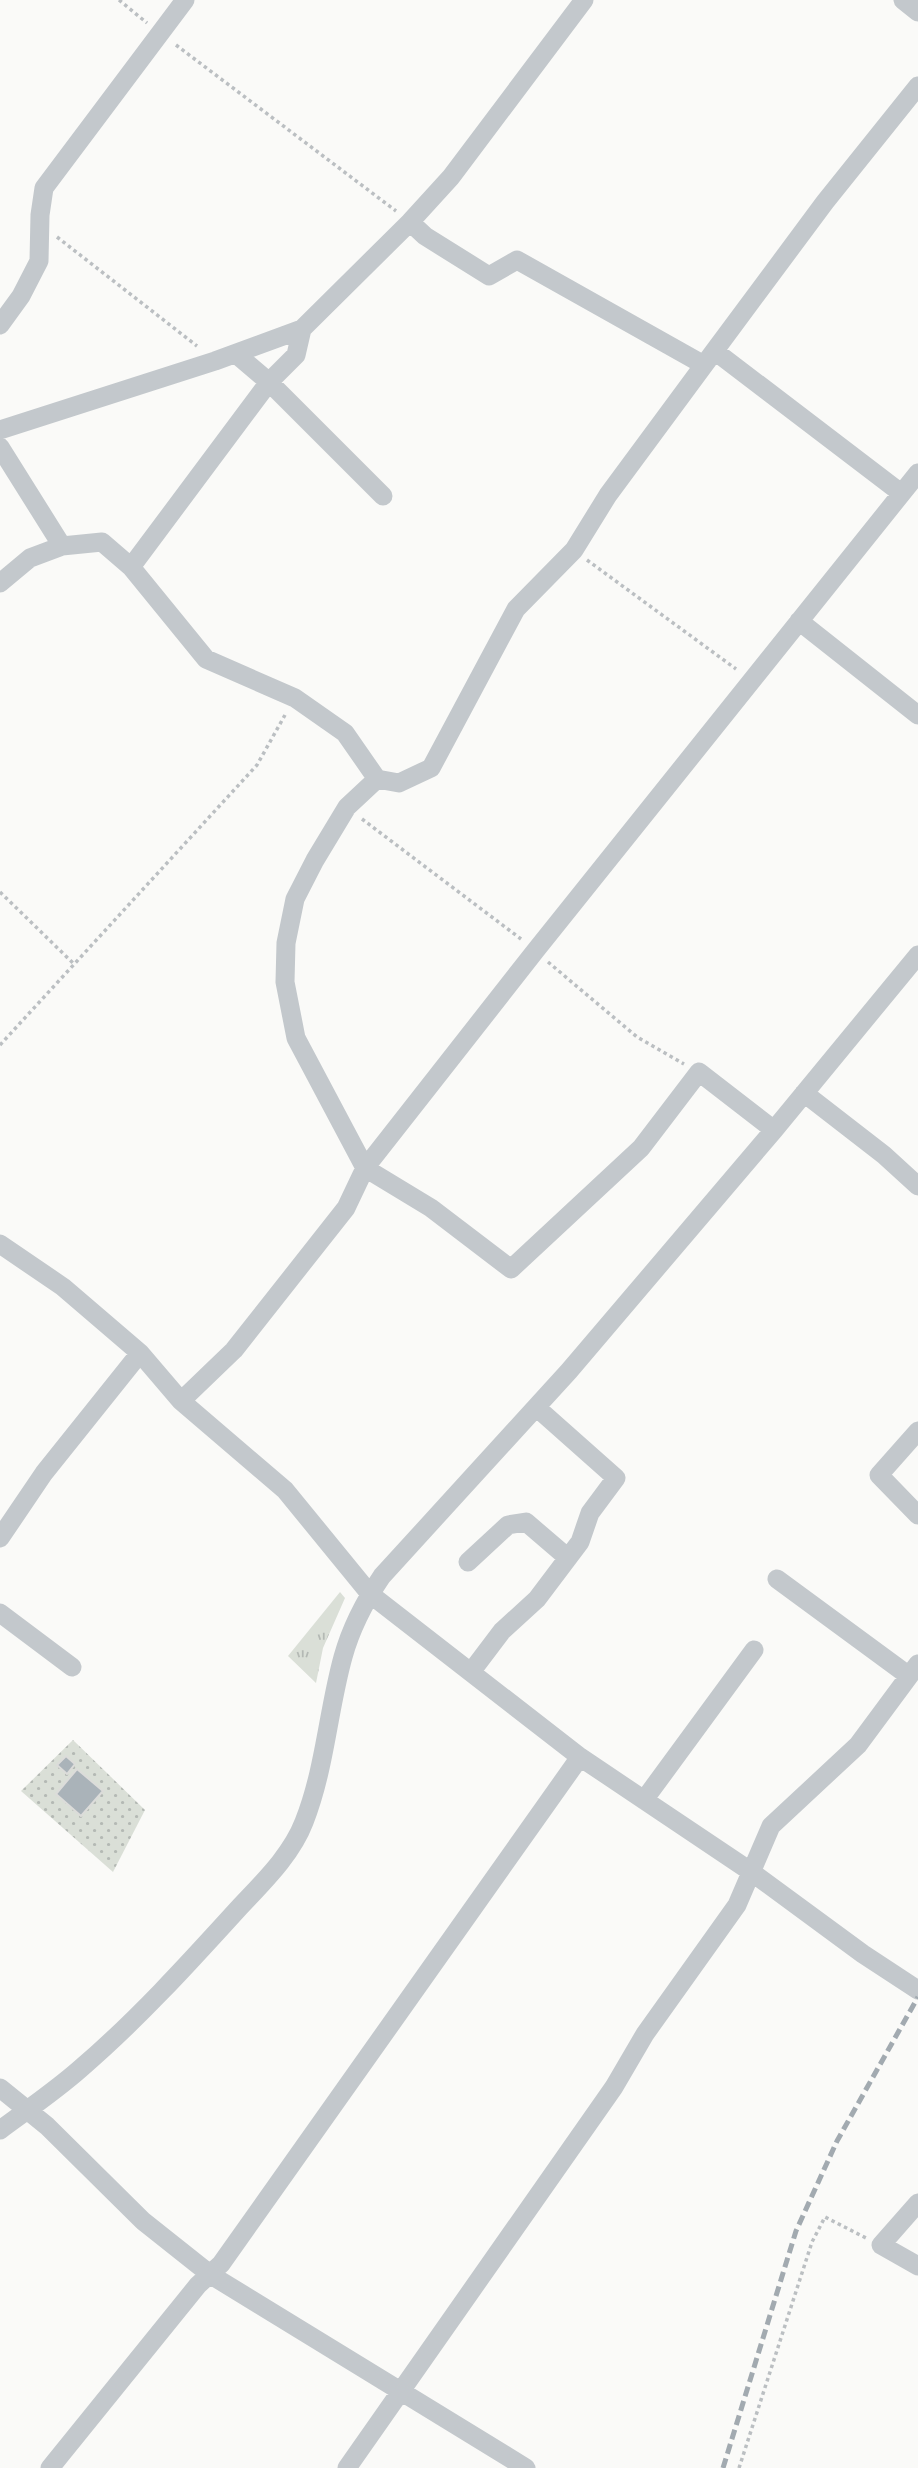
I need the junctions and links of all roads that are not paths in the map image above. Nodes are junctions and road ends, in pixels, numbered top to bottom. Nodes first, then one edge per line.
1 (185, 0) edge
2 (584, 0) edge
3 (903, 0) edge
4 (918, 12) edge
5 (918, 86) edge
6 (411, 222) junction
7 (0, 325) edge
8 (302, 329) junction
9 (236, 354) junction
10 (710, 359) junction
11 (269, 382) junction
12 (0, 430) edge
13 (0, 447) edge
14 (918, 473) edge
15 (901, 494) junction
16 (383, 496) dead end
17 (62, 546) junction
18 (131, 567) junction
19 (0, 583) edge
20 (800, 621) junction
21 (918, 715) edge
22 (377, 779) junction
23 (918, 955) edge
24 (804, 1093) junction
25 (774, 1130) junction
26 (365, 1168) junction
27 (918, 1186) edge
28 (0, 1244) edge
29 (140, 1353) junction
30 (181, 1401) junction
31 (536, 1406) junction
32 (918, 1431) edge
33 (918, 1515) edge
34 (0, 1538) edge
35 (568, 1558) junction
36 (468, 1562) dead end
37 (777, 1579) dead end
38 (370, 1594) junction
39 (0, 1612) edge
40 (754, 1650) dead end
41 (72, 1667) dead end
42 (914, 1670) edge
43 (471, 1672) junction
44 (580, 1757) junction
45 (644, 1800) junction
46 (750, 1871) junction
47 (918, 1990) edge
48 (0, 2088) edge
49 (26, 2111) junction
50 (0, 2130) edge
51 (918, 2203) edge
52 (918, 2266) edge
53 (211, 2275) junction
54 (400, 2390) junction
55 (50, 2468) edge
56 (347, 2468) edge
57 (526, 2468) edge

1 - 7 street
2 - 6 street
3 - 4 street
5 - 10 street
6 - 8 street
6 - 10 street
8 - 9 street
8 - 11 street
9 - 11 street
9 - 12 street
10 - 15 street
10 - 22 street
11 - 16 street
11 - 18 street
13 - 17 street
14 - 15 street
15 - 20 street
17 - 18 street
17 - 19 street
18 - 22 street
20 - 21 street
20 - 26 street
22 - 26 street
23 - 24 street
24 - 25 street
24 - 27 street
25 - 26 street
25 - 31 street
26 - 30 street
28 - 29 street
29 - 30 street
29 - 34 street
30 - 38 street
31 - 35 street
31 - 38 street
32 - 33 street
35 - 36 street
35 - 43 street
37 - 42 street
38 - 43 street
38 - 49 street
39 - 41 street
40 - 45 street
42 - 46 street
43 - 44 street
44 - 45 street
44 - 53 street
45 - 46 street
46 - 47 street
46 - 54 street
48 - 49 street
49 - 50 street
49 - 53 street
51 - 52 street
53 - 54 street
53 - 55 street
54 - 56 street
54 - 57 street

